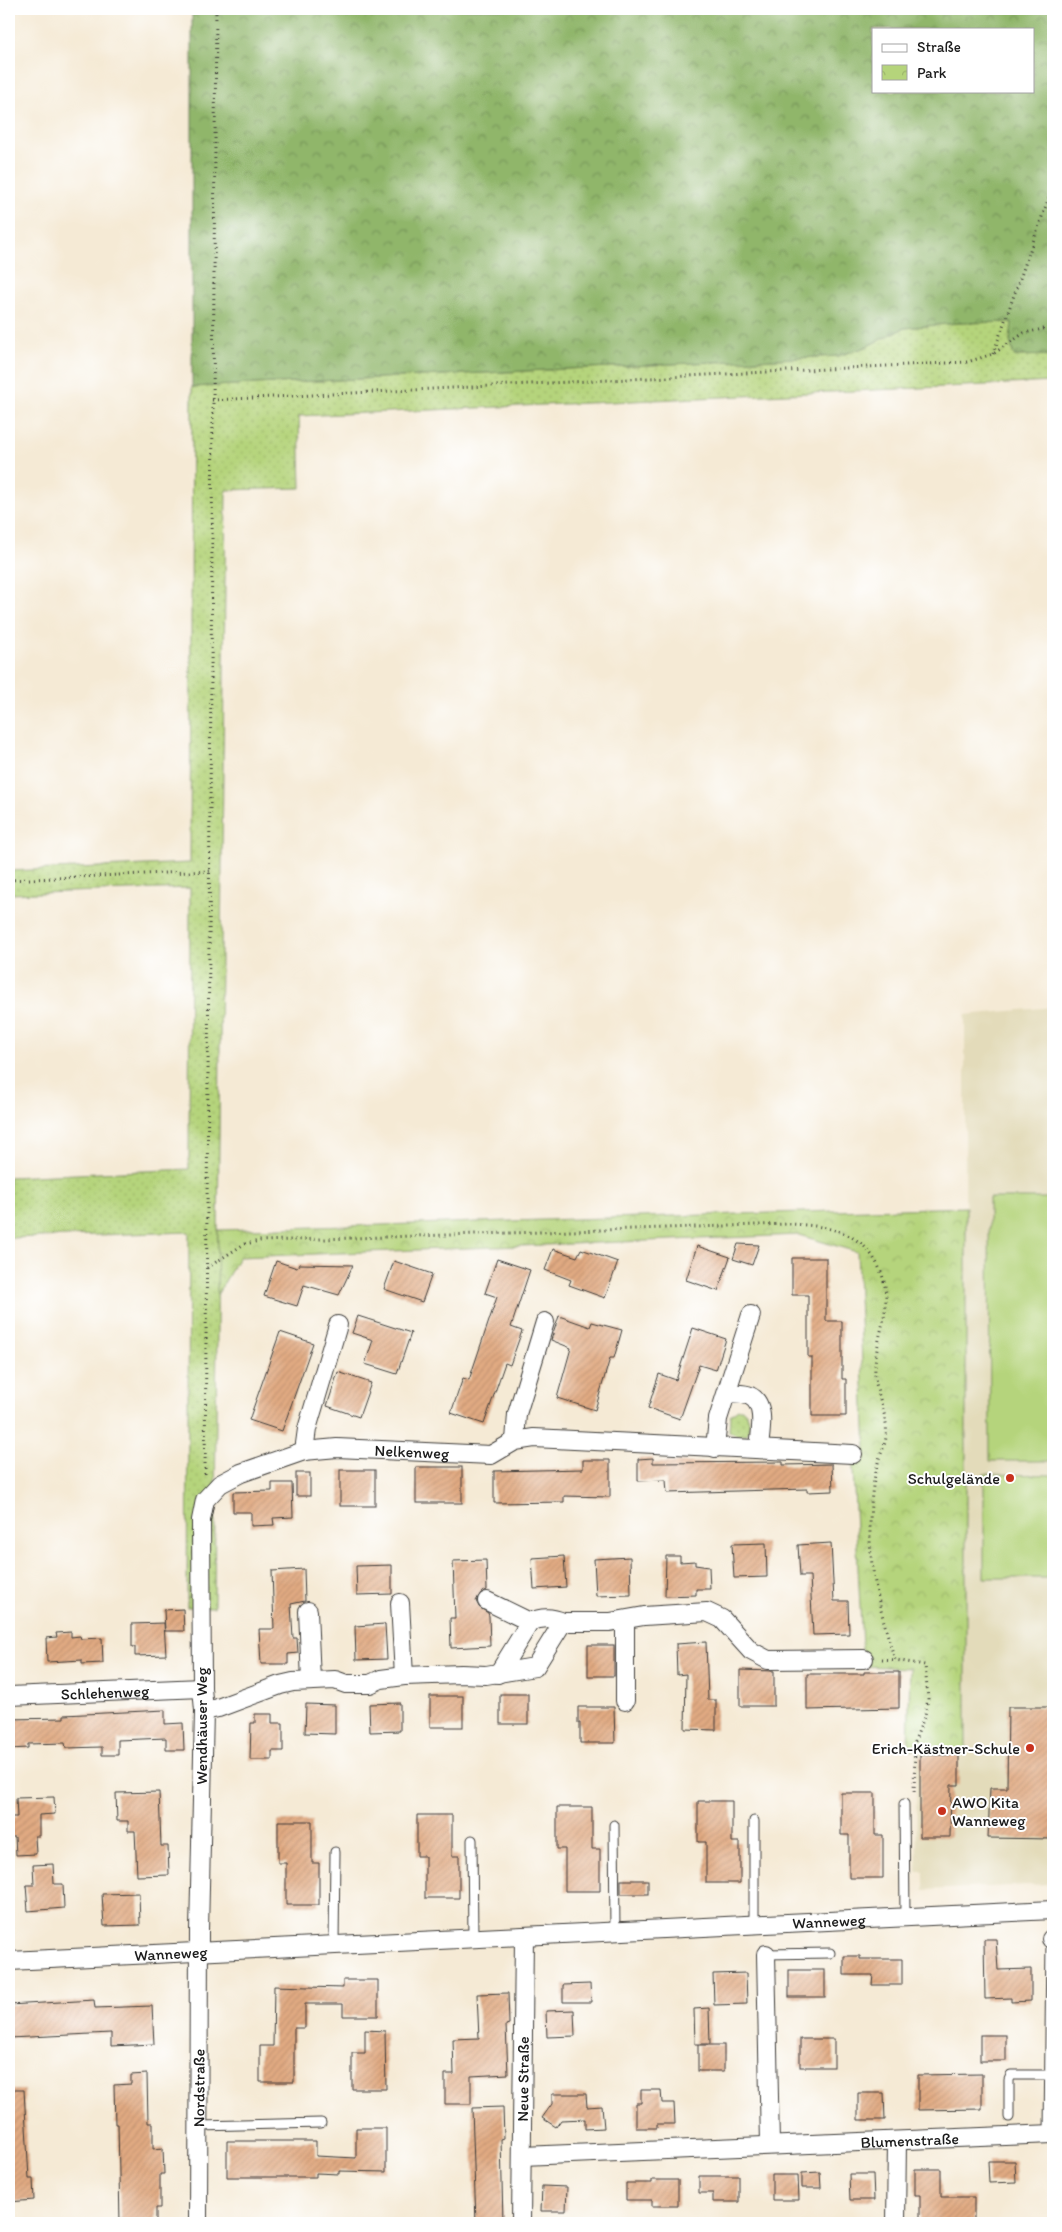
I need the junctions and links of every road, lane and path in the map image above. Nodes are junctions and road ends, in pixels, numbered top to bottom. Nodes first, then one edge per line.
1 (216, 9) edge
2 (1053, 186) edge
3 (1053, 327) edge
4 (993, 354) junction
5 (212, 400) junction
6 (210, 870) junction
7 (9, 880) edge
8 (207, 1268) junction
9 (751, 1315) dead end
10 (546, 1322) dead end
11 (338, 1325) dead end
12 (727, 1393) junction
13 (514, 1441) junction
14 (715, 1448) junction
15 (759, 1448) junction
16 (304, 1451) junction
17 (853, 1454) dead end
18 (205, 1500) junction
19 (487, 1601) dead end
20 (400, 1603) dead end
21 (308, 1611) dead end
22 (625, 1620) junction
23 (530, 1622) junction
24 (564, 1622) junction
25 (864, 1659) dead end
26 (498, 1674) junction
27 (404, 1676) junction
28 (311, 1681) junction
29 (202, 1688) junction
30 (9, 1696) edge
31 (625, 1701) dead end
32 (204, 1711) junction
33 (914, 1799) dead end
34 (904, 1804) dead end
35 (754, 1821) dead end
36 (614, 1825) dead end
37 (472, 1840) dead end
38 (335, 1852) dead end
39 (1053, 1910) edge
40 (905, 1917) junction
41 (754, 1924) junction
42 (615, 1931) junction
43 (524, 1936) junction
44 (473, 1938) junction
45 (1052, 1939) edge
46 (334, 1945) junction
47 (199, 1952) junction
48 (830, 1953) dead end
49 (766, 1954) joint
50 (9, 1961) edge
51 (1051, 2075) junction
52 (1009, 2117) dead end
53 (321, 2123) dead end
54 (199, 2126) junction
55 (1051, 2134) edge
56 (897, 2141) junction
57 (770, 2144) junction
58 (522, 2156) junction
59 (198, 2223) edge
60 (521, 2223) edge
61 (896, 2223) edge

1 - 5 path
2 - 4 path
3 - 4 path
4 - 5 path
5 - 6 path
6 - 7 path
6 - 8 path
8 - 18 path
8 - 33 path
9 - 12 street
10 - 13 street
11 - 16 street
12 - 14 street
12 - 15 street
13 - 14 street, Nelkenweg
13 - 16 street, Nelkenweg
14 - 15 street, Nelkenweg
15 - 17 street, Nelkenweg
16 - 18 street, Nelkenweg
18 - 29 street, Wendhäuser Weg
19 - 23 street
20 - 27 street
21 - 28 street
22 - 24 street
22 - 25 street
22 - 31 street
23 - 24 street
23 - 26 street
24 - 26 street
26 - 27 street
27 - 28 street
28 - 32 street
29 - 30 street, Schlehenweg
29 - 32 street, Wendhäuser Weg
32 - 47 street, Wendhäuser Weg
34 - 40 lane
35 - 41 lane
36 - 42 lane
37 - 44 lane
38 - 46 lane
39 - 40 street, Wanneweg
40 - 41 street, Wanneweg
41 - 42 street, Wanneweg
42 - 43 street, Wanneweg
43 - 44 street, Wanneweg
43 - 58 street, Neue Straße
44 - 46 street, Wanneweg
45 - 51 lane, Blumenstraße
46 - 47 street, Wanneweg
47 - 50 street, Wanneweg
47 - 54 street, Nordstraße
48 - 49 lane
49 - 57 street
51 - 52 lane
51 - 55 lane, Blumenstraße
53 - 54 lane
54 - 59 street, Nordstraße
55 - 56 street, Blumenstraße
56 - 57 street, Blumenstraße
56 - 61 street
57 - 58 street, Blumenstraße
58 - 60 street, Neue Straße

